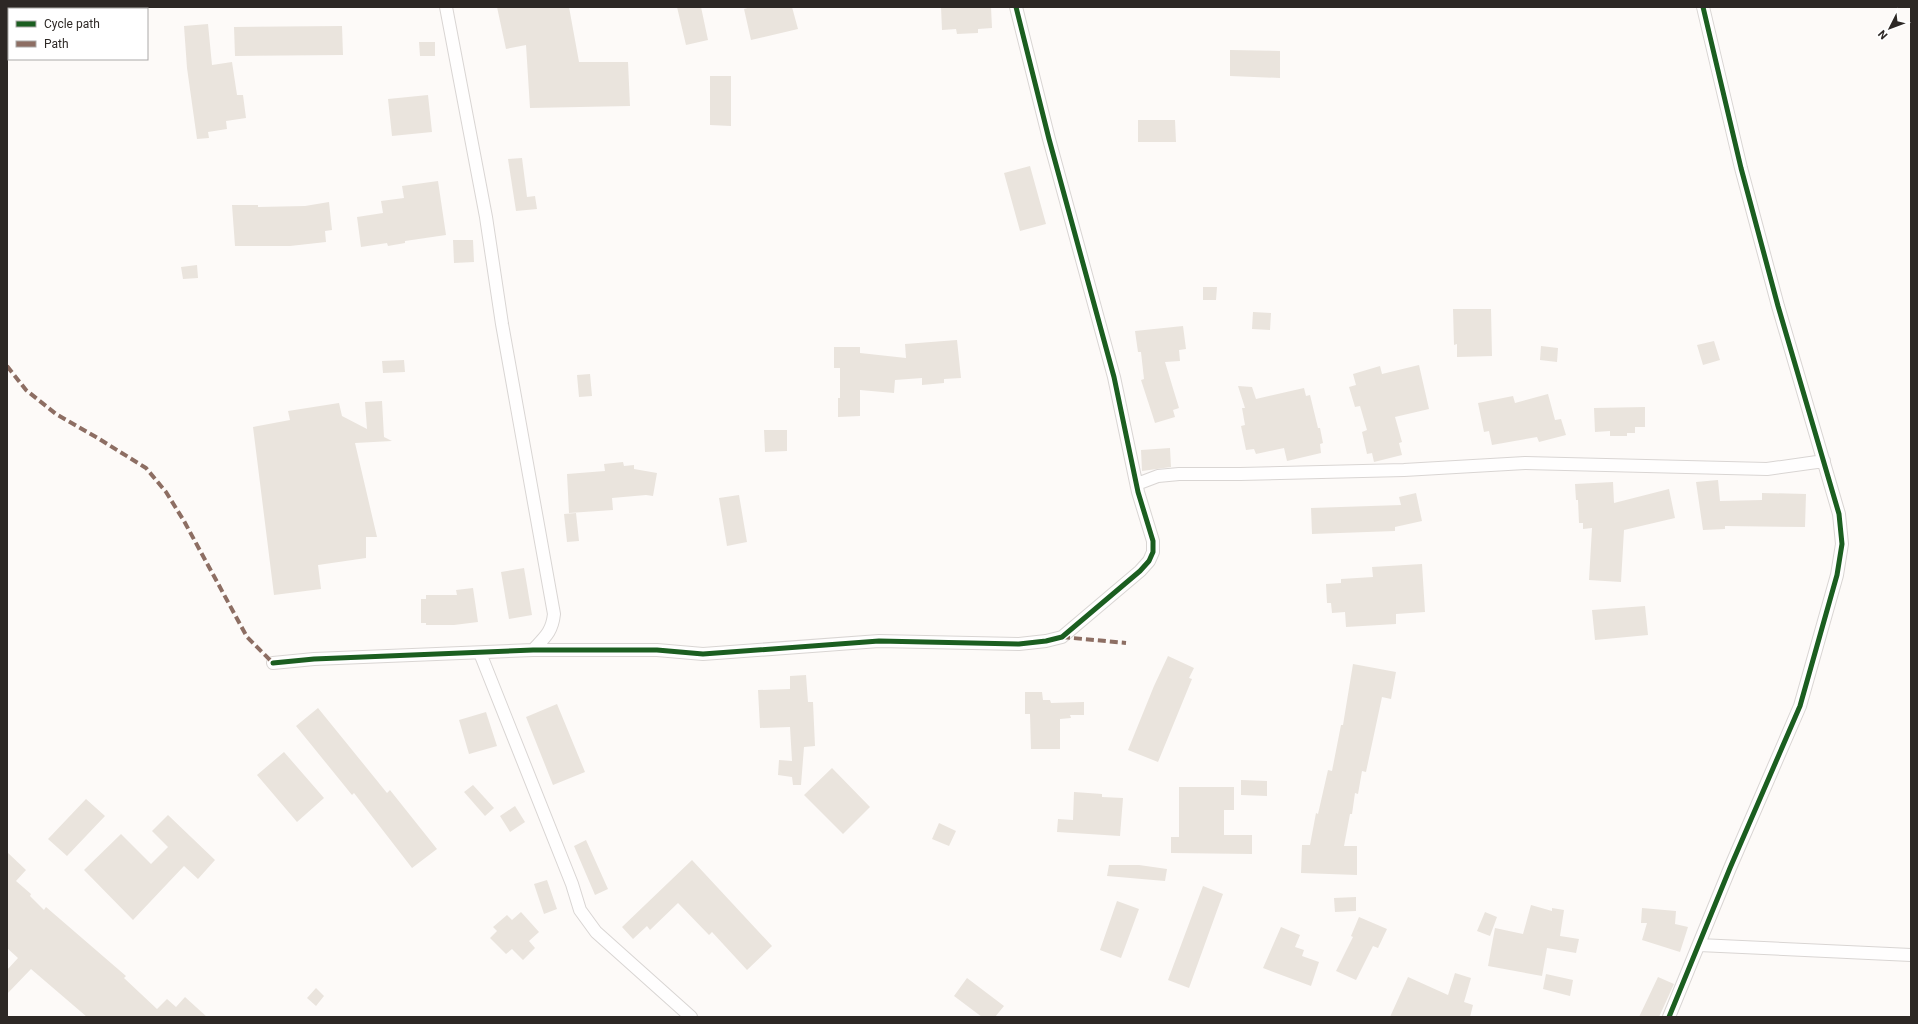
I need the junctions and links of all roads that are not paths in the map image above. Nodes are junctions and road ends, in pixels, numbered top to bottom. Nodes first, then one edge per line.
1 (446, 7) edge
2 (1016, 7) edge
3 (1703, 7) edge
4 (1824, 461) junction
5 (1137, 484) junction
6 (533, 650) junction
7 (480, 653) junction
8 (273, 663) dead end
9 (1698, 945) junction
10 (1911, 955) edge
11 (690, 1017) edge
12 (1669, 1017) edge

1 - 6 street
2 - 5 street
3 - 4 street
4 - 5 street
4 - 9 street
5 - 6 street
6 - 7 street
7 - 8 street
7 - 11 street
9 - 10 street
9 - 12 street

